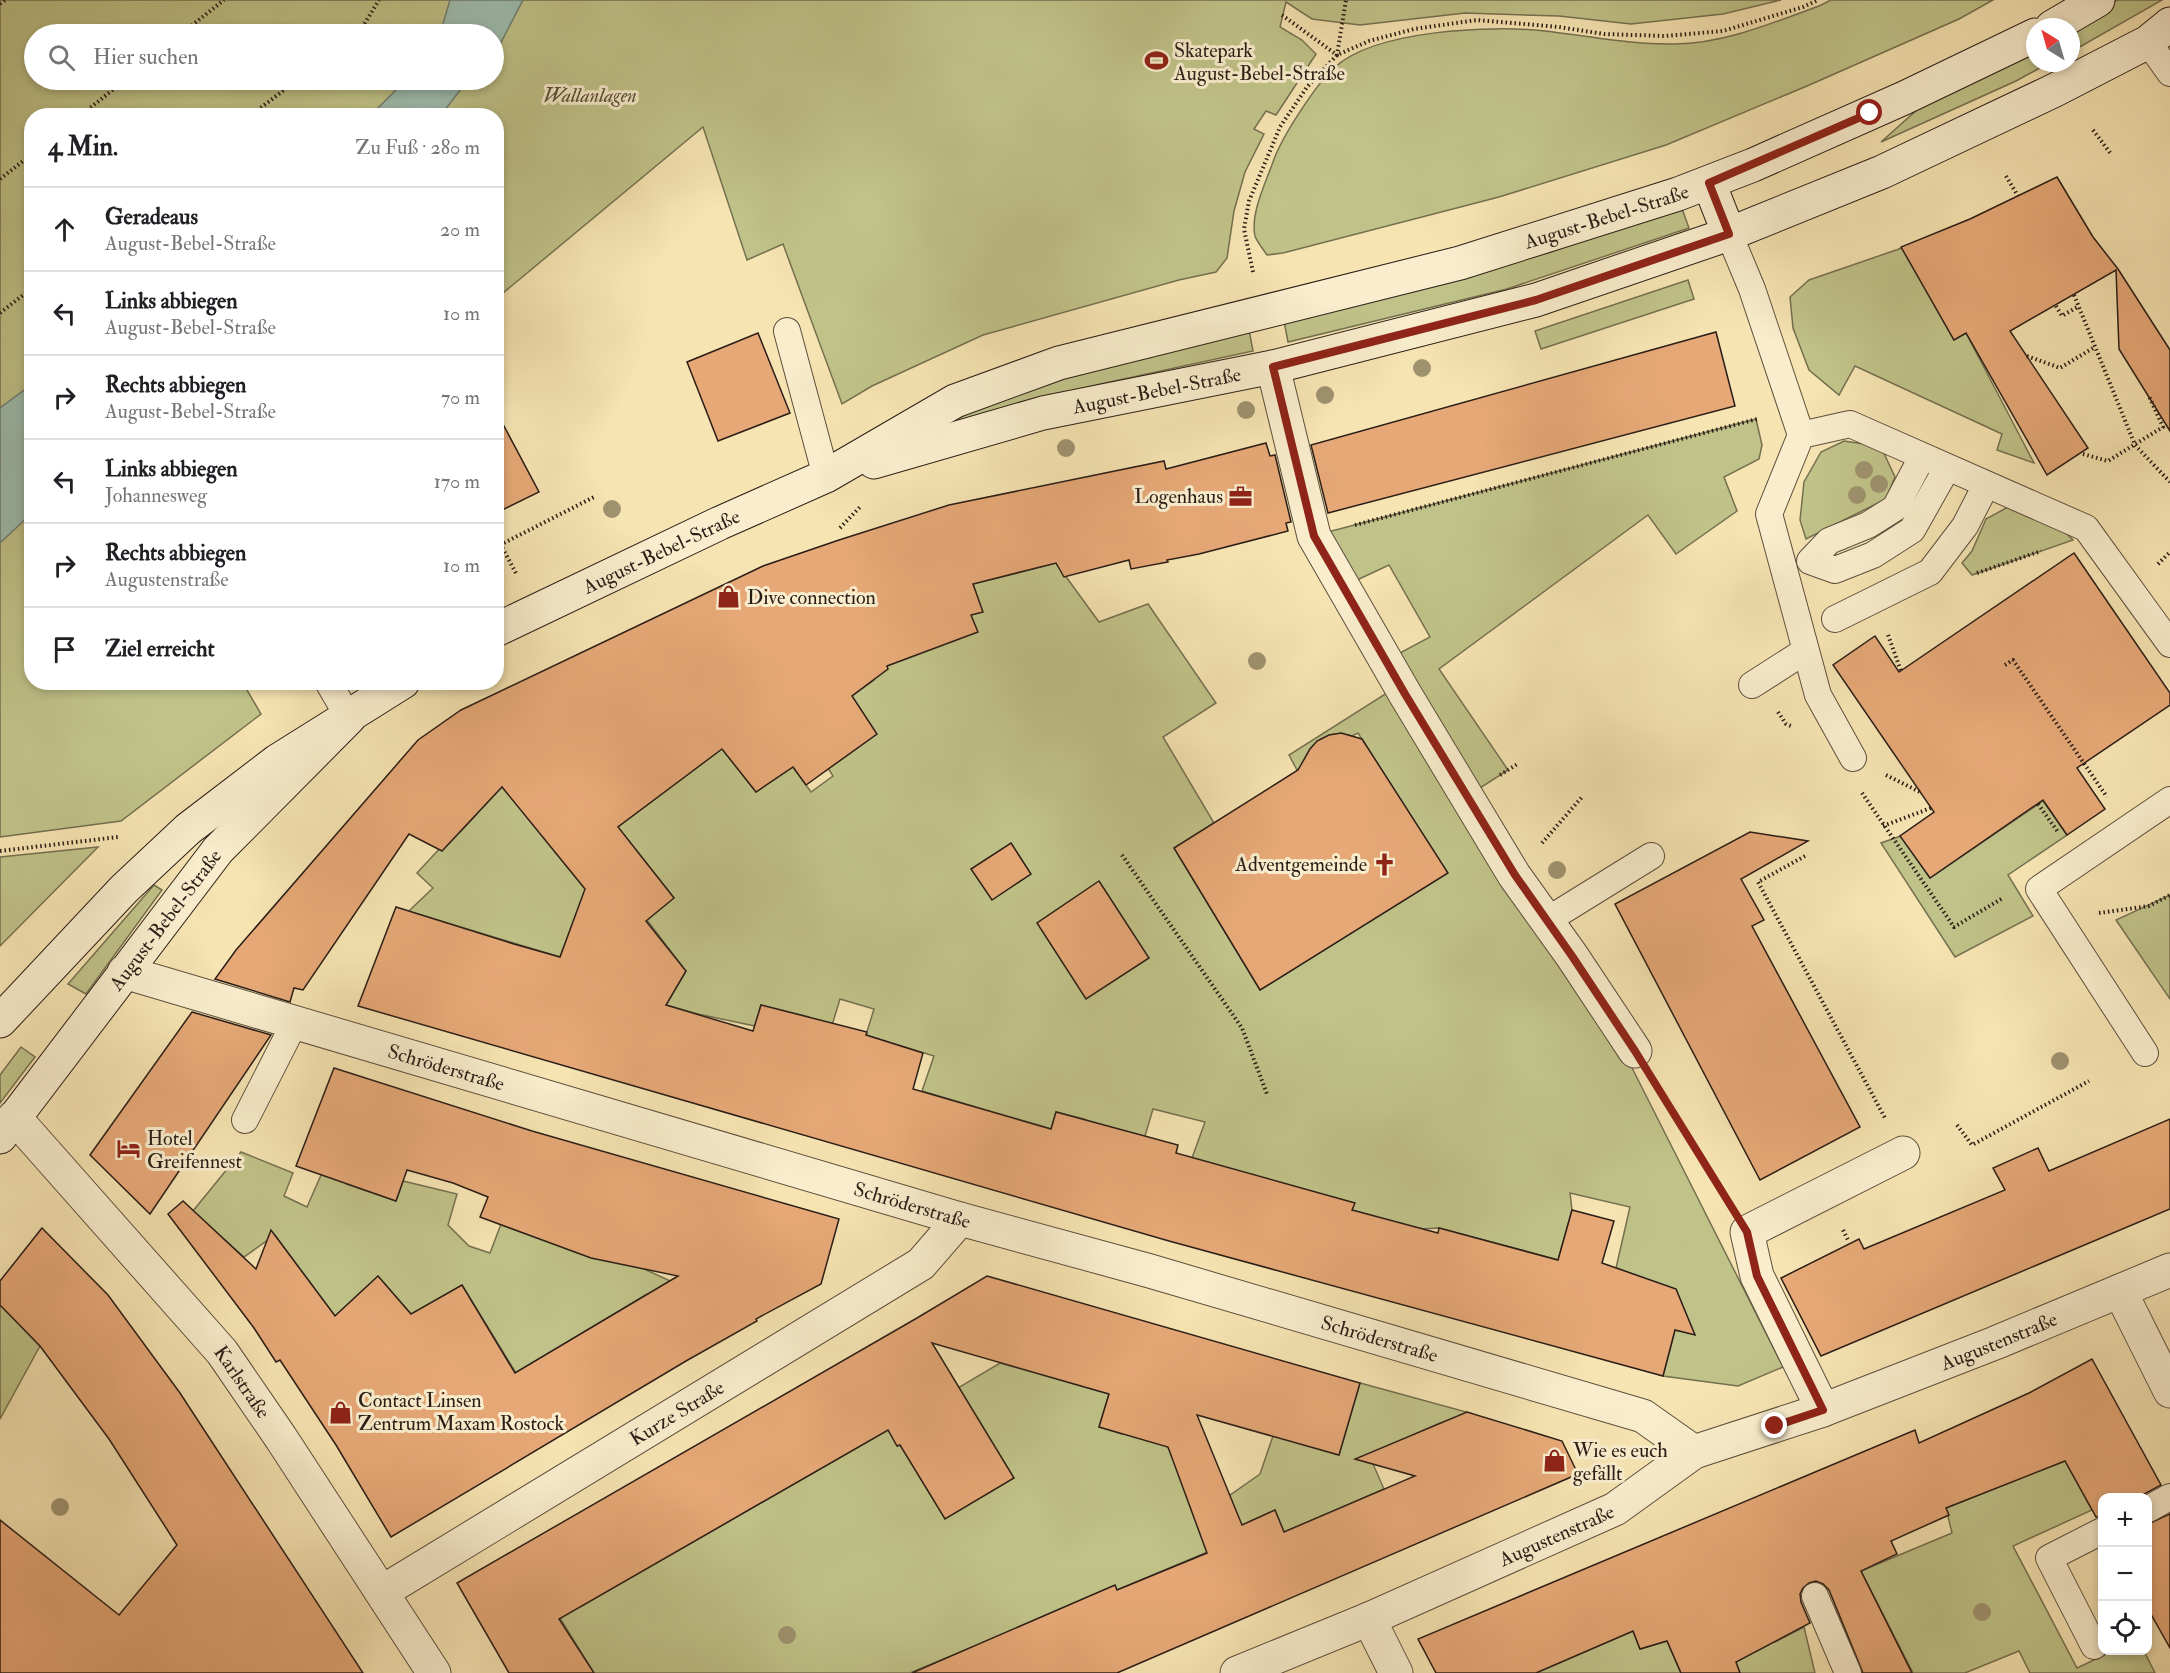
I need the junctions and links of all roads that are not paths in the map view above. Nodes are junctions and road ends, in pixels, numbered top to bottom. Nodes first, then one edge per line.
1 (2098, 0) edge
2 (2067, 18) edge
3 (2159, 33) edge
4 (2026, 39) edge
5 (2170, 73) edge
6 (1709, 183) junction
7 (1729, 234) junction
8 (787, 331) dead end
9 (1273, 367) junction
10 (1801, 435) junction
11 (1922, 457) junction
12 (1947, 468) junction
13 (826, 476) junction
14 (1986, 485) junction
15 (1835, 619) dead end
16 (504, 626) edge
17 (2170, 644) edge
18 (1805, 651) junction
19 (1752, 685) dead end
20 (333, 690) edge
21 (391, 690) edge
22 (349, 718) junction
23 (1853, 758) dead end
24 (2170, 800) edge
25 (1651, 856) dead end
26 (1546, 921) junction
27 (124, 972) junction
28 (0, 1021) edge
29 (295, 1022) junction
30 (1635, 1051) road end
31 (2145, 1053) dead end
32 (245, 1120) dead end
33 (7, 1127) edge
34 (1903, 1153) road end
35 (960, 1219) junction
36 (2170, 1270) edge
37 (2120, 1291) junction
38 (2170, 1391) edge
39 (1823, 1410) junction
40 (1694, 1452) junction
41 (2170, 1497) edge
42 (2152, 1507) edge
43 (2098, 1534) edge
44 (382, 1592) junction
45 (1815, 1596) dead end
46 (1369, 1619) junction
47 (2094, 1646) dead end
48 (434, 1673) edge
49 (1237, 1673) edge
50 (1396, 1673) edge
51 (1848, 1673) edge

1 - 2 street
3 - 5 lane
3 - 7 street, August-Bebel-Straße
4 - 6 street, August-Bebel-Straße
6 - 7 street, August-Bebel-Straße
6 - 13 street, August-Bebel-Straße
7 - 9 street, August-Bebel-Straße
7 - 10 lane
8 - 13 lane
9 - 13 street, August-Bebel-Straße
9 - 26 street
10 - 11 lane
10 - 18 lane
11 - 12 lane
11 - 12 lane
12 - 14 lane
13 - 16 street, August-Bebel-Straße
14 - 15 lane
14 - 17 lane
18 - 19 lane
18 - 23 lane
20 - 22 lane
21 - 22 street, August-Bebel-Straße
22 - 27 street, August-Bebel-Straße
22 - 28 street, August-Bebel-Straße
24 - 31 lane
25 - 26 lane
26 - 30 street
27 - 29 street, Schröderstraße
27 - 33 street, August-Bebel-Straße
29 - 32 lane
29 - 35 street, Schröderstraße
33 - 44 street, Karlstraße
34 - 39 street
35 - 40 street, Schröderstraße
35 - 44 street, Kurze Straße
36 - 37 street, Augustenstraße
37 - 38 street
37 - 39 street, Augustenstraße
39 - 40 street, Augustenstraße
40 - 46 street, Augustenstraße
41 - 42 lane
43 - 47 lane
44 - 48 street, Karlstraße
45 - 51 lane
46 - 49 street, Augustenstraße
46 - 50 street

